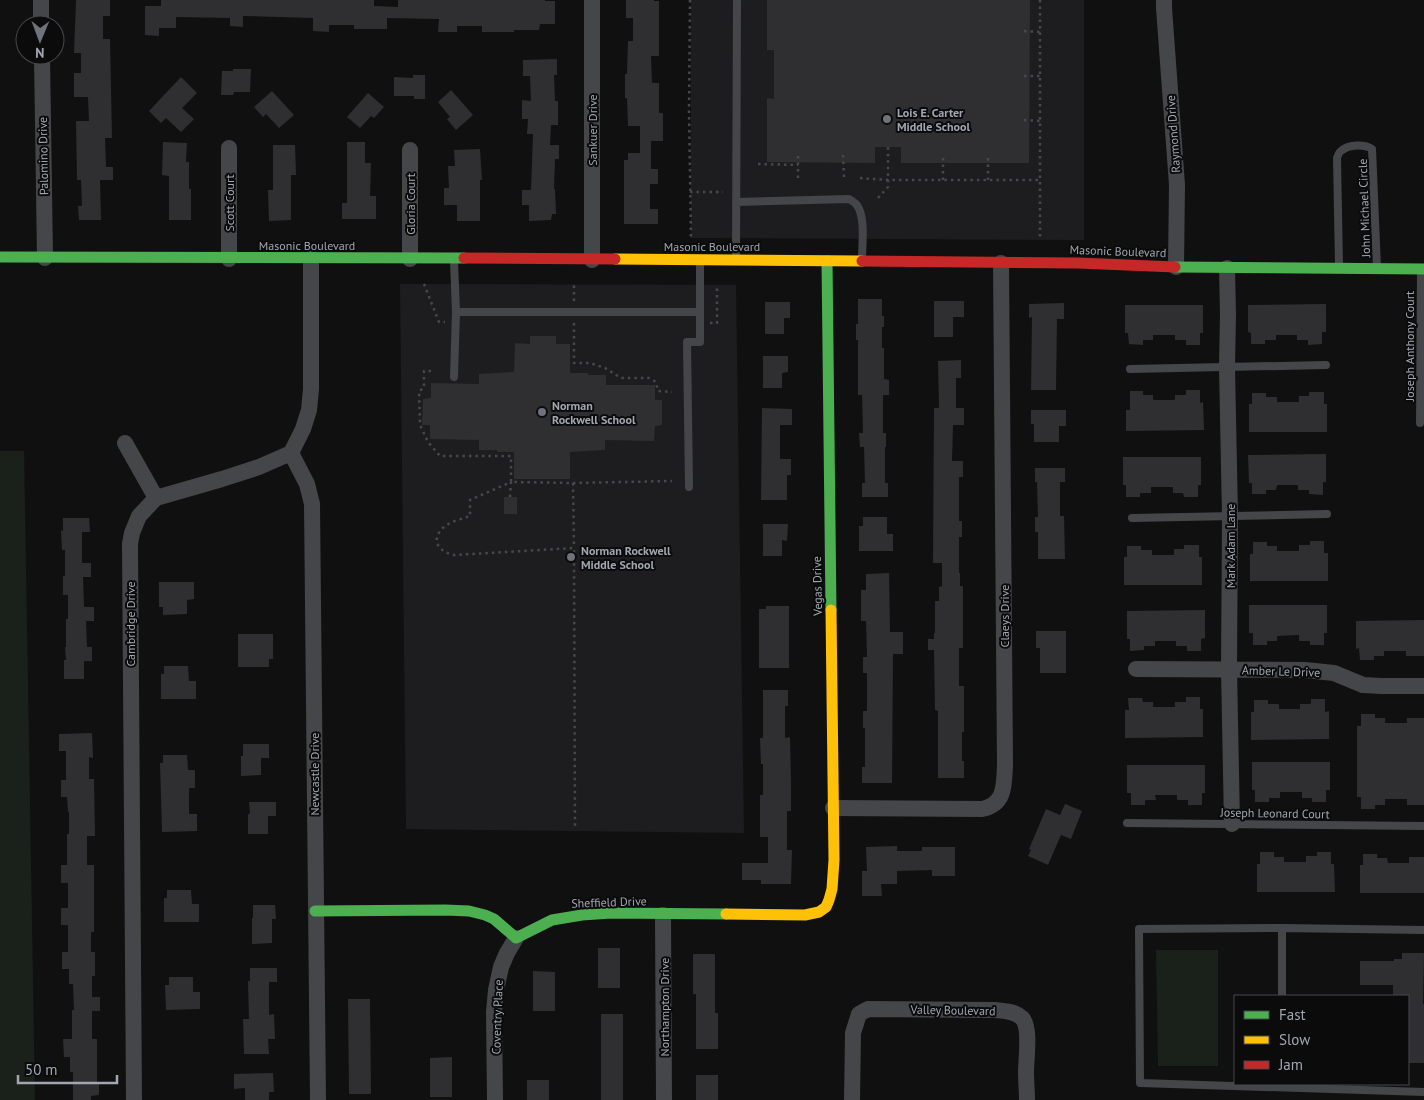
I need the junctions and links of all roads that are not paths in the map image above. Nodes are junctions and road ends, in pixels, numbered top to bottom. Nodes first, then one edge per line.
1 (41, 0) edge
2 (592, 0) edge
3 (737, 0) edge
4 (1164, 0) edge
5 (41, 15) edge
6 (42, 65) edge
7 (229, 148) dead end
8 (410, 150) dead end
9 (736, 202) junction
10 (0, 257) edge
11 (45, 258) junction
12 (311, 258) junction
13 (410, 258) junction
14 (228, 259) junction
15 (454, 259) junction
16 (700, 259) junction
17 (592, 260) junction
18 (736, 260) junction
19 (827, 261) junction
20 (862, 261) junction
21 (1001, 263) junction
22 (1176, 267) junction
23 (1227, 268) junction
24 (1339, 268) junction
25 (1377, 268) junction
26 (1422, 269) edge
27 (456, 312) junction
28 (700, 312) junction
29 (1326, 365) dead end
30 (1227, 367) junction
31 (1130, 369) dead end
32 (454, 377) dead end
33 (1420, 423) dead end
34 (125, 443) dead end
35 (291, 453) junction
36 (689, 486) dead end
37 (156, 498) junction
38 (1327, 514) dead end
39 (1230, 516) junction
40 (1132, 518) dead end
41 (1136, 669) dead end
42 (1229, 669) junction
43 (1424, 686) edge
44 (833, 808) junction
45 (1127, 823) dead end
46 (1232, 824) junction
47 (1424, 826) edge
48 (826, 908) joint
49 (315, 911) junction
50 (663, 914) junction
51 (1282, 928) junction
52 (1424, 930) edge
53 (516, 938) junction
54 (1282, 995) edge
55 (1234, 1085) edge
56 (1235, 1085) edge
57 (1283, 1086) edge
58 (1424, 1092) edge
59 (134, 1100) edge
60 (318, 1100) edge
61 (495, 1100) edge
62 (664, 1100) edge
63 (852, 1100) edge
64 (1027, 1100) edge

1 - 5 street
2 - 17 street, Sankuer Drive
3 - 9 lane
4 - 22 street, Raymond Drive
6 - 11 street, Palomino Drive
7 - 14 street, Scott Court
8 - 13 street, Gloria Court
9 - 18 lane
9 - 20 lane
10 - 11 street, Masonic Boulevard
11 - 14 street, Masonic Boulevard
12 - 13 street, Masonic Boulevard
12 - 14 street, Masonic Boulevard
12 - 35 street
13 - 15 street, Masonic Boulevard
15 - 17 street, Masonic Boulevard
15 - 27 lane
16 - 17 street, Masonic Boulevard
16 - 18 street, Masonic Boulevard
16 - 28 lane
18 - 19 street, Masonic Boulevard
19 - 20 street, Masonic Boulevard
19 - 44 street, Vegas Drive
20 - 21 street, Masonic Boulevard
21 - 22 street, Masonic Boulevard
21 - 44 street, Claeys Drive
22 - 23 street, Masonic Boulevard
23 - 24 street, Masonic Boulevard
23 - 30 street, Mark Adam Lane
24 - 25 street, Masonic Boulevard
24 - 25 lane, John Michael Circle
25 - 26 street, Masonic Boulevard
26 - 33 lane, Joseph Anthony Court
27 - 28 lane
27 - 32 lane
28 - 36 lane
29 - 30 lane
30 - 31 lane
30 - 39 street, Mark Adam Lane
34 - 37 street
35 - 37 street
35 - 49 street, Newcastle Drive
37 - 59 street, Cambridge Drive
38 - 39 lane
39 - 40 lane
39 - 42 street, Mark Adam Lane
41 - 42 street, Amber Le Drive
42 - 43 street, Amber Le Drive
42 - 46 street, Mark Adam Lane
44 - 48 street, Vegas Drive
45 - 46 lane, Joseph Leonard Court
46 - 47 lane, Joseph Leonard Court
48 - 50 street, Sheffield Drive
49 - 53 street
49 - 60 street, Newcastle Drive
50 - 53 street, Sheffield Drive
50 - 62 street, Northampton Drive
51 - 52 lane
51 - 54 lane
51 - 55 lane
53 - 61 street, Coventry Place
56 - 57 lane
57 - 58 lane
63 - 64 street, Valley Boulevard

